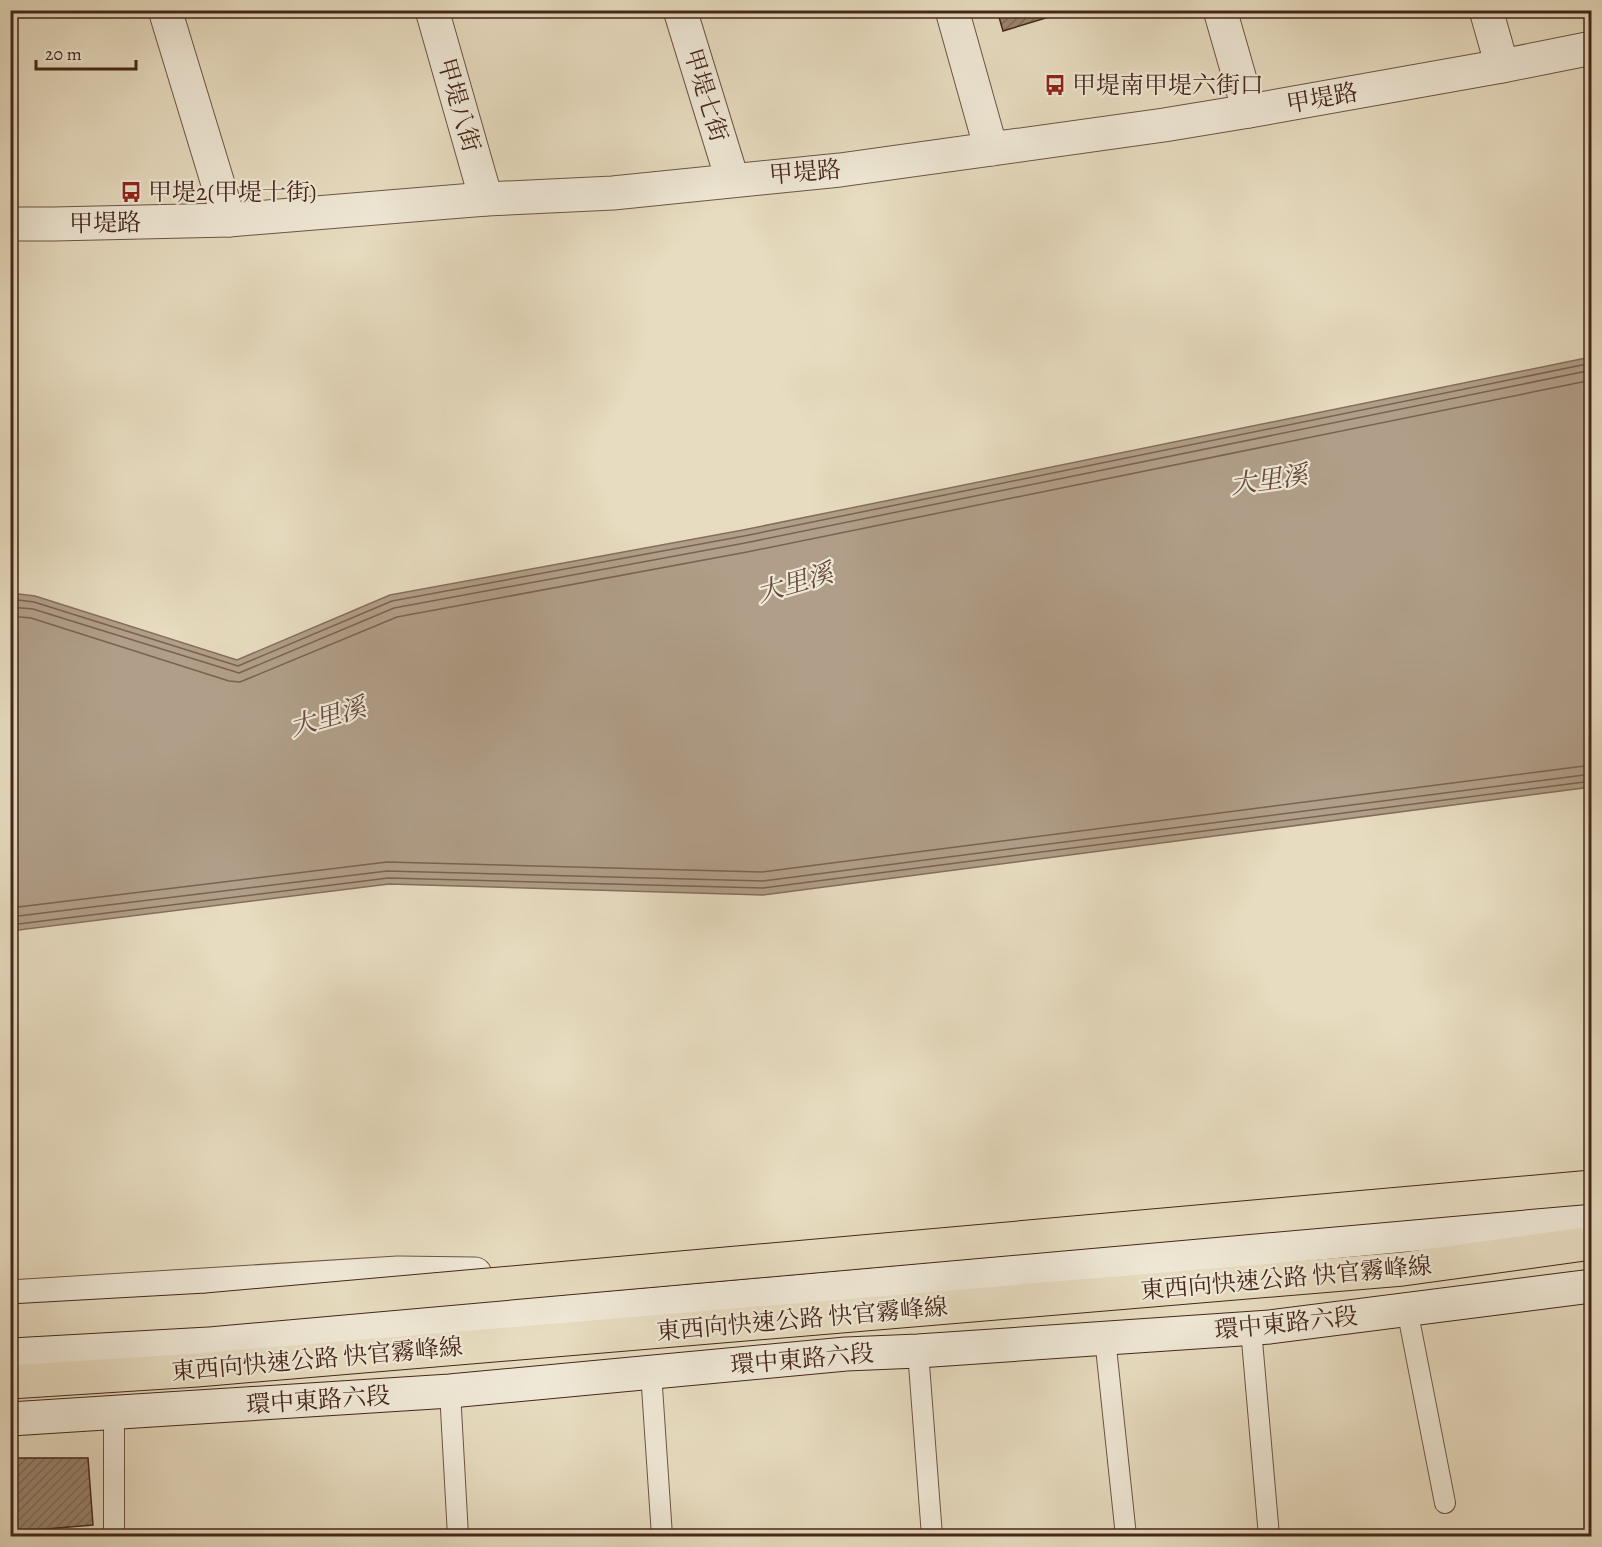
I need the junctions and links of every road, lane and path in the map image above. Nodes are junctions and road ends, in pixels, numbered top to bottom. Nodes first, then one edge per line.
1 (165, 10) edge
2 (432, 10) edge
3 (680, 10) edge
4 (952, 10) edge
5 (1220, 10) edge
6 (1486, 10) edge
7 (1592, 48) edge
8 (1502, 66) junction
9 (1250, 111) junction
10 (991, 149) junction
11 (732, 179) junction
12 (486, 199) junction
13 (229, 220) junction
14 (10, 224) edge
15 (1592, 1187) edge
16 (1592, 1218) edge
17 (1592, 1243) edge
18 (1592, 1286) edge
19 (758, 1295) junction
20 (10, 1297) edge
21 (1407, 1309) junction
22 (10, 1321) edge
23 (1251, 1329) junction
24 (1105, 1338) junction
25 (918, 1351) junction
26 (10, 1353) edge
27 (651, 1372) junction
28 (10, 1382) edge
29 (450, 1391) junction
30 (114, 1414) junction
31 (10, 1419) edge
32 (1445, 1503) dead end
33 (114, 1536) edge
34 (458, 1536) edge
35 (662, 1536) edge
36 (932, 1536) edge
37 (1126, 1536) edge
38 (1269, 1536) edge

1 - 13 street
2 - 12 street, 甲堤八街
3 - 11 street, 甲堤七街
4 - 10 street
5 - 9 street
6 - 8 street
7 - 8 street, 甲堤路
8 - 9 street, 甲堤路
9 - 10 street, 甲堤路
10 - 11 street, 甲堤路
11 - 12 street, 甲堤路
12 - 13 street, 甲堤路
13 - 14 street, 甲堤路
15 - 22 highway, bridge
16 - 19 street
17 - 28 highway, 東西向快速公路 快官霧峰線
18 - 21 street, 環中東路六段
19 - 20 street
19 - 26 street
21 - 23 street, 環中東路六段
21 - 32 lane
23 - 24 street, 環中東路六段
23 - 38 lane
24 - 25 street, 環中東路六段
24 - 37 lane
25 - 27 street, 環中東路六段
25 - 36 lane
27 - 29 street, 環中東路六段
27 - 35 lane
29 - 30 street, 環中東路六段
29 - 34 lane
30 - 31 street, 環中東路六段
30 - 33 lane

